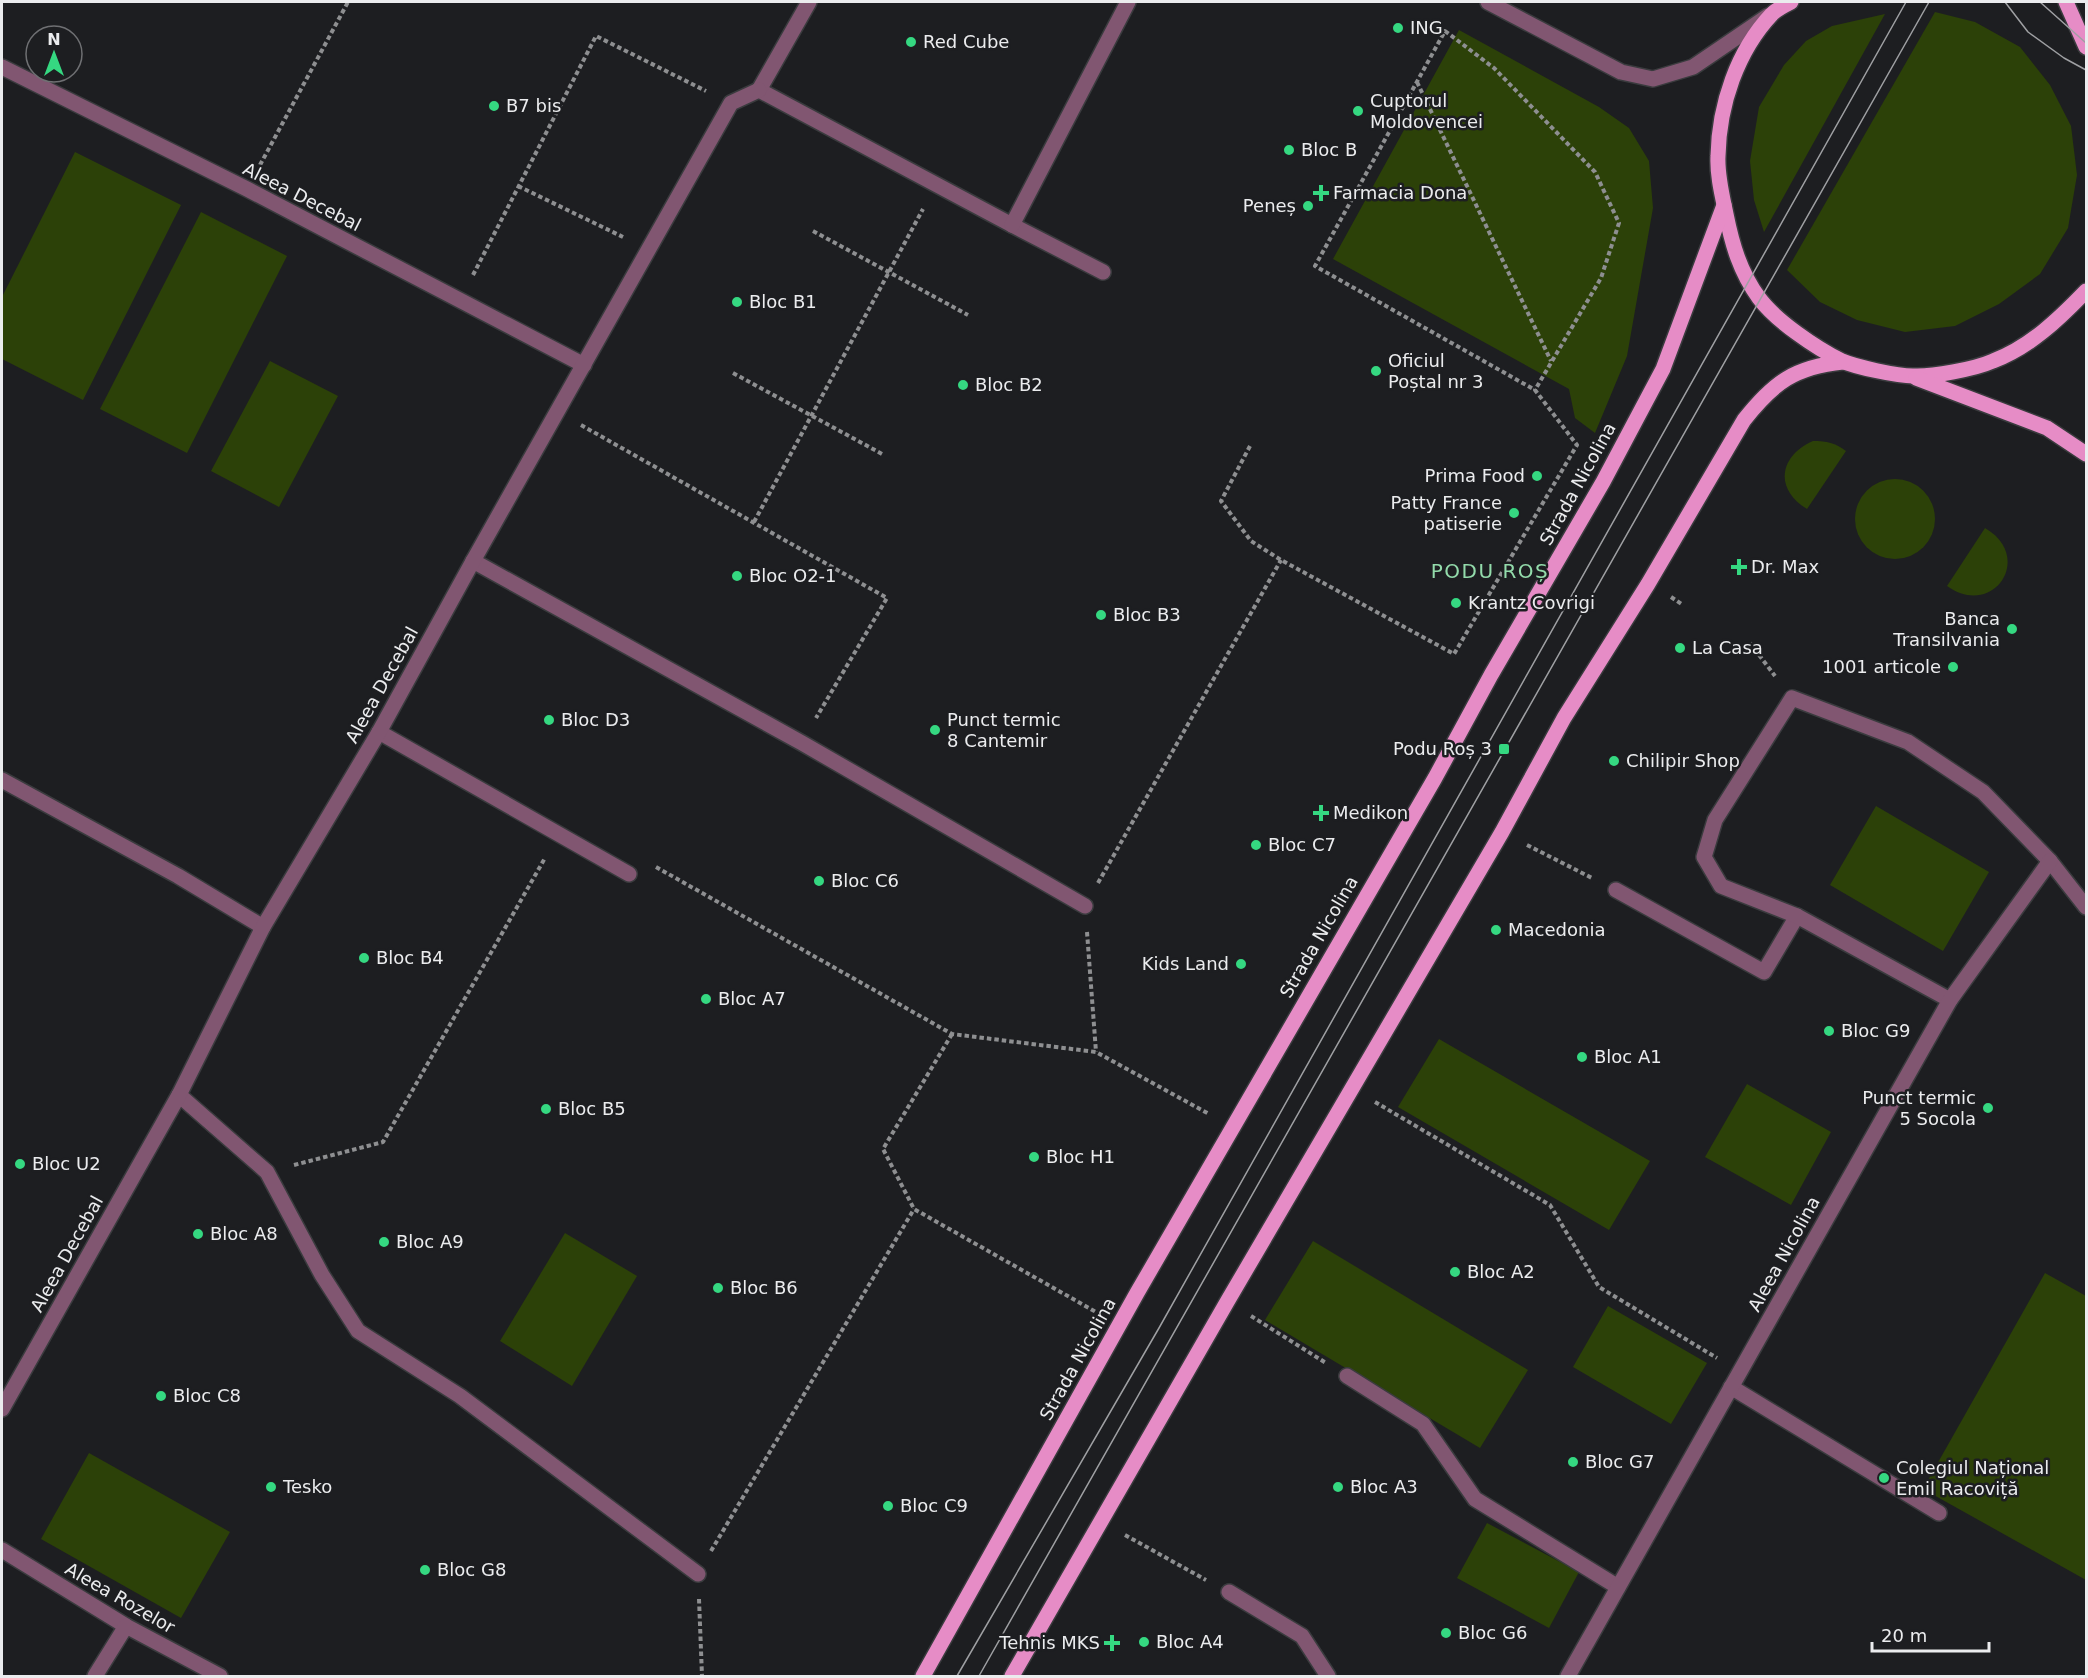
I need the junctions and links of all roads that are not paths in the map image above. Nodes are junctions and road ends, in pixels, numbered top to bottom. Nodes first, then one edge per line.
1 (809, 2) edge
2 (1128, 2) edge
3 (1488, 2) edge
4 (1791, 2) edge
5 (2064, 3) edge
6 (1773, 13) junction
7 (2086, 15) edge
8 (2086, 47) edge
9 (2, 67) edge
10 (759, 90) junction
11 (1724, 205) junction
12 (1012, 225) junction
13 (1103, 272) dead end
14 (2086, 291) edge
15 (1844, 362) junction
16 (584, 365) junction
17 (1913, 376) junction
18 (2086, 454) edge
19 (473, 561) junction
20 (379, 732) junction
21 (2, 780) edge
22 (2050, 861) junction
23 (629, 874) road end
24 (1616, 890) road end
25 (1085, 906) road end
26 (2086, 907) edge
27 (1797, 916) junction
28 (263, 927) junction
29 (1950, 1000) junction
30 (179, 1095) junction
31 (1347, 1376) road end
32 (1731, 1387) junction
33 (2, 1409) edge
34 (1940, 1513) dead end
35 (2, 1550) edge
36 (698, 1574) road end
37 (1618, 1587) junction
38 (1229, 1593) road end
39 (126, 1626) junction
40 (95, 1677) edge
41 (220, 1677) edge
42 (922, 1677) edge
43 (1012, 1677) edge
44 (1328, 1677) edge
45 (1568, 1677) edge

1 - 10 street
2 - 12 street
3 - 6 street
4 - 6 main road
5 - 7 main road
5 - 8 main road
6 - 11 main road
9 - 16 street, Aleea Decebal
10 - 12 street
10 - 16 street, Aleea Decebal
11 - 15 main road
11 - 42 main road, Strada Nicolina
12 - 13 street
14 - 17 main road
15 - 17 main road
15 - 43 main road
16 - 19 street, Aleea Decebal
17 - 18 main road
19 - 20 street, Aleea Decebal
19 - 25 street
20 - 23 street
20 - 28 street, Aleea Decebal
21 - 28 street
22 - 26 street
22 - 27 street
22 - 29 street, Aleea Nicolina
24 - 27 street
27 - 29 street
28 - 30 street, Aleea Decebal
29 - 32 street, Aleea Nicolina
30 - 33 street, Aleea Decebal
30 - 36 street
31 - 37 street
32 - 34 street
32 - 37 street, Aleea Nicolina
35 - 39 street, Aleea Rozelor
37 - 45 street, Aleea Nicolina
38 - 44 street
39 - 40 street
39 - 41 street, Aleea Rozelor

